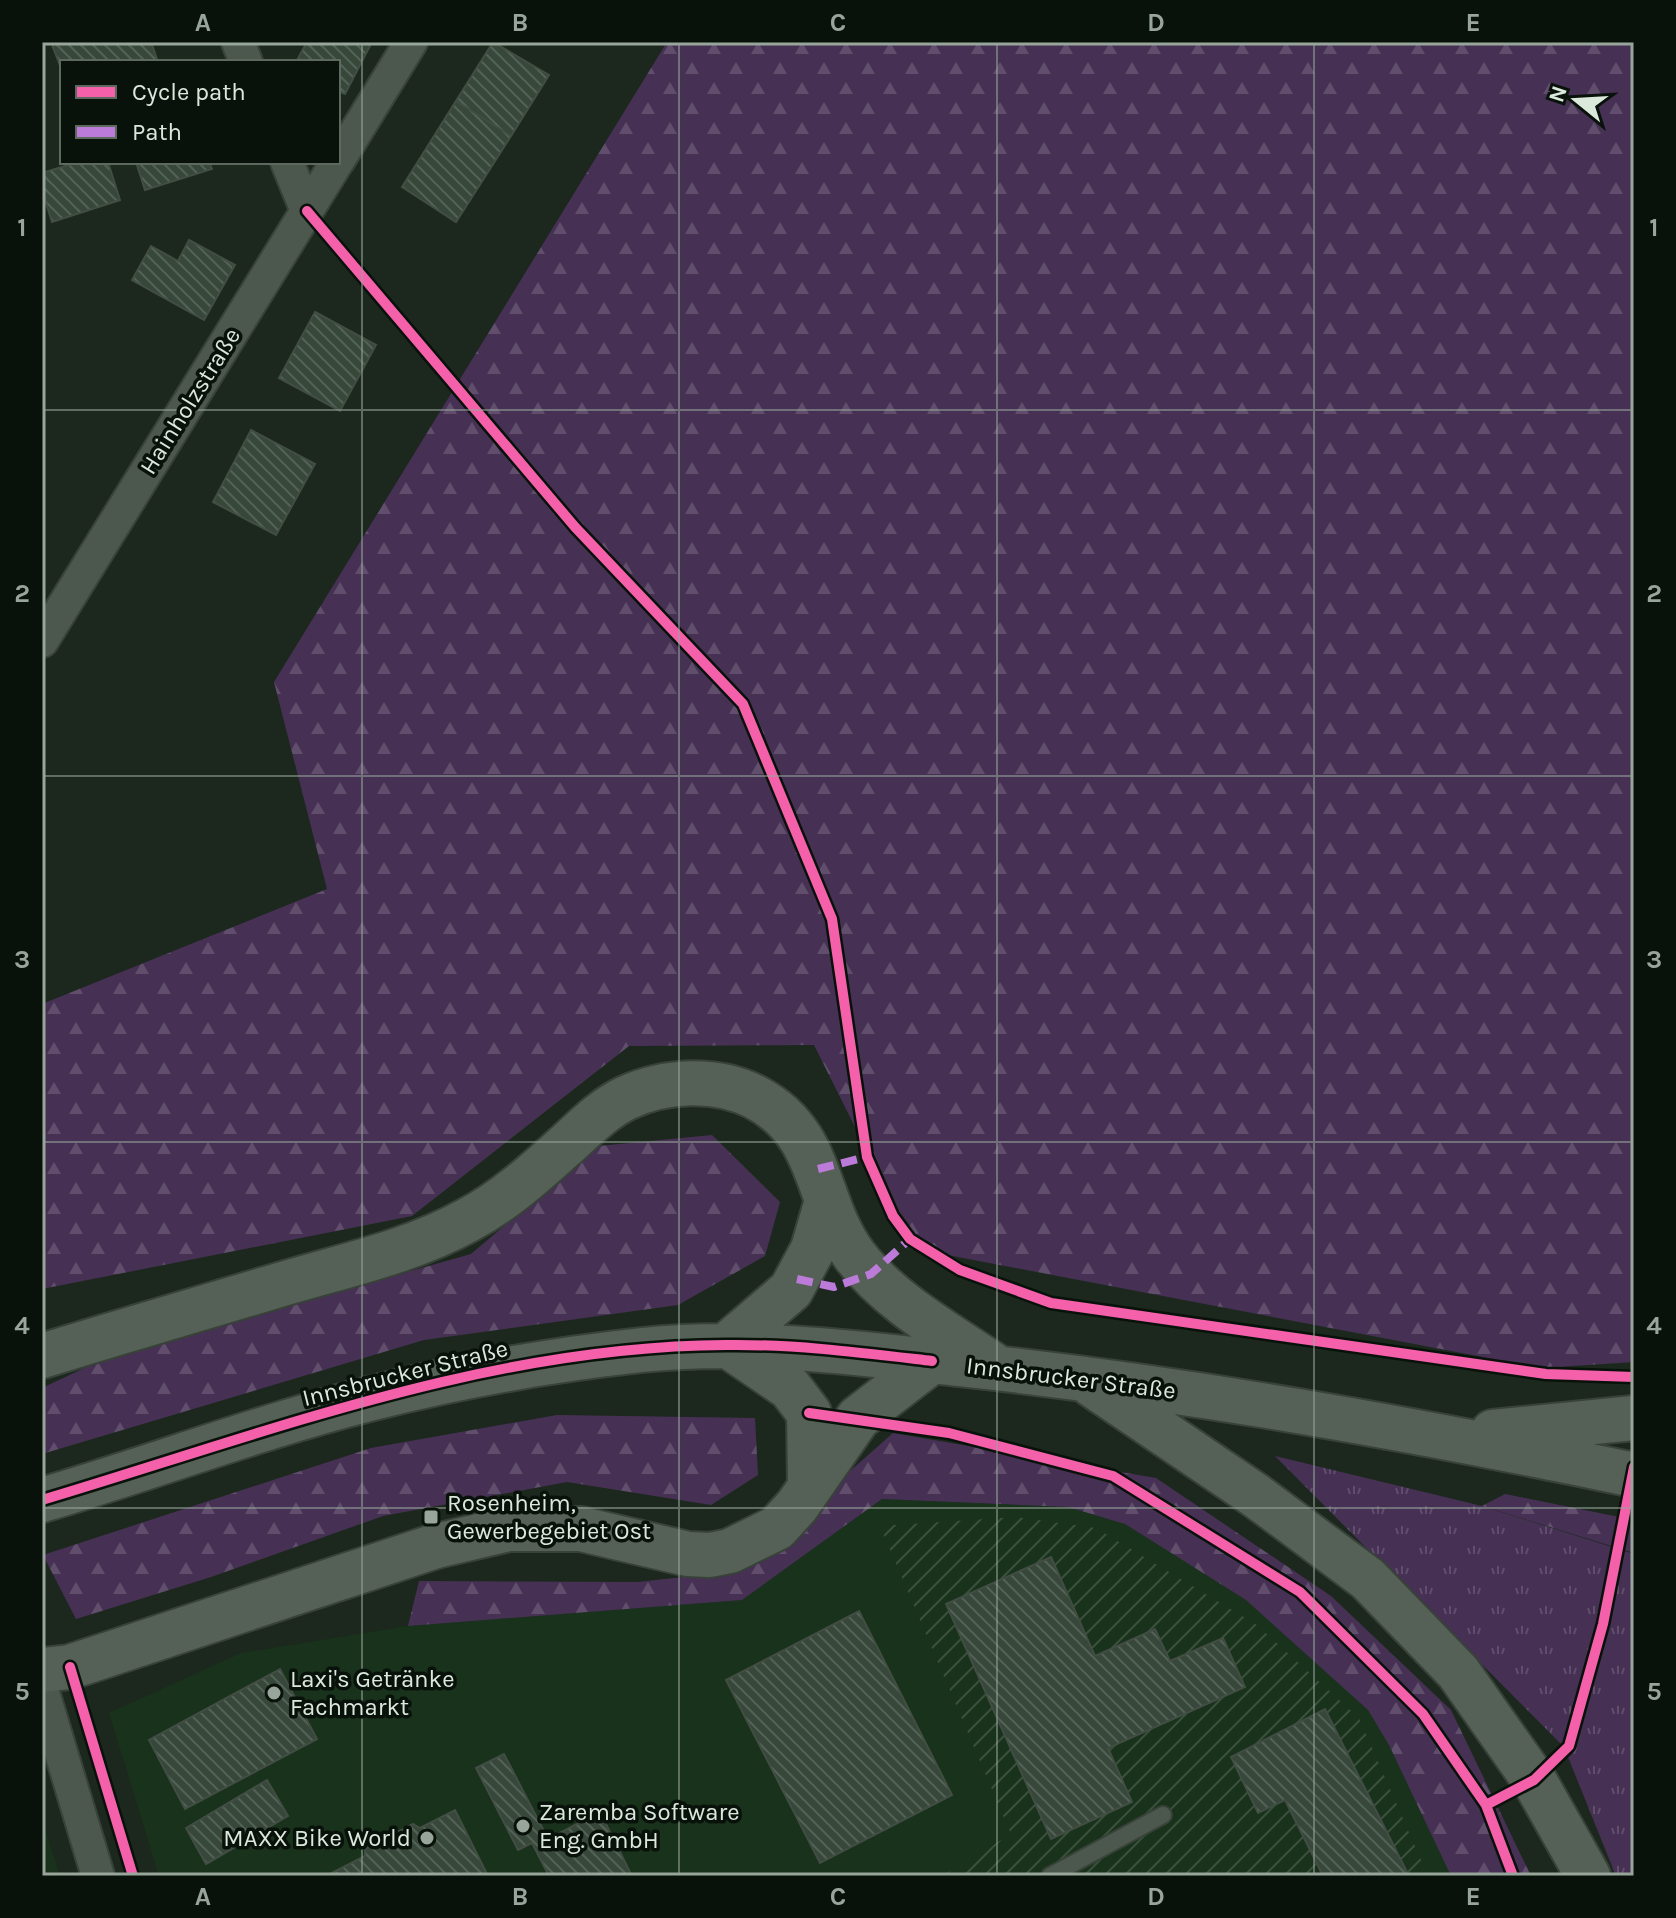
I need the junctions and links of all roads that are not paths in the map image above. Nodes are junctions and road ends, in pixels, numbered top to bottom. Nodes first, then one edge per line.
1 (411, 42) edge
2 (340, 158) edge
3 (288, 164) edge
4 (336, 164) edge
5 (307, 211) junction
6 (42, 641) edge
7 (826, 1204) junction
8 (727, 1345) junction
9 (42, 1356) edge
10 (932, 1361) junction
11 (998, 1368) junction
12 (1082, 1378) junction
13 (1634, 1418) edge
14 (1449, 1436) junction
15 (1634, 1475) edge
16 (810, 1485) junction
17 (43, 1500) edge
18 (42, 1670) edge
19 (42, 1689) edge
20 (1163, 1815) dead end
21 (98, 1876) edge
22 (1050, 1876) edge
23 (1588, 1876) edge

1 - 2 street, Hainholzstraße
3 - 5 street
4 - 5 street, Hainholzstraße
5 - 6 street, Hainholzstraße
7 - 8 main road
7 - 9 main road
7 - 11 main road
8 - 10 main road, Innsbrucker Straße
8 - 16 main road
8 - 17 main road, Innsbrucker Straße
10 - 11 main road, Innsbrucker Straße
10 - 16 main road
11 - 12 main road, Innsbrucker Straße
12 - 14 main road, Innsbrucker Straße
12 - 23 main road
13 - 14 main road
14 - 15 main road, Innsbrucker Straße
16 - 18 main road
19 - 21 street
20 - 22 lane

